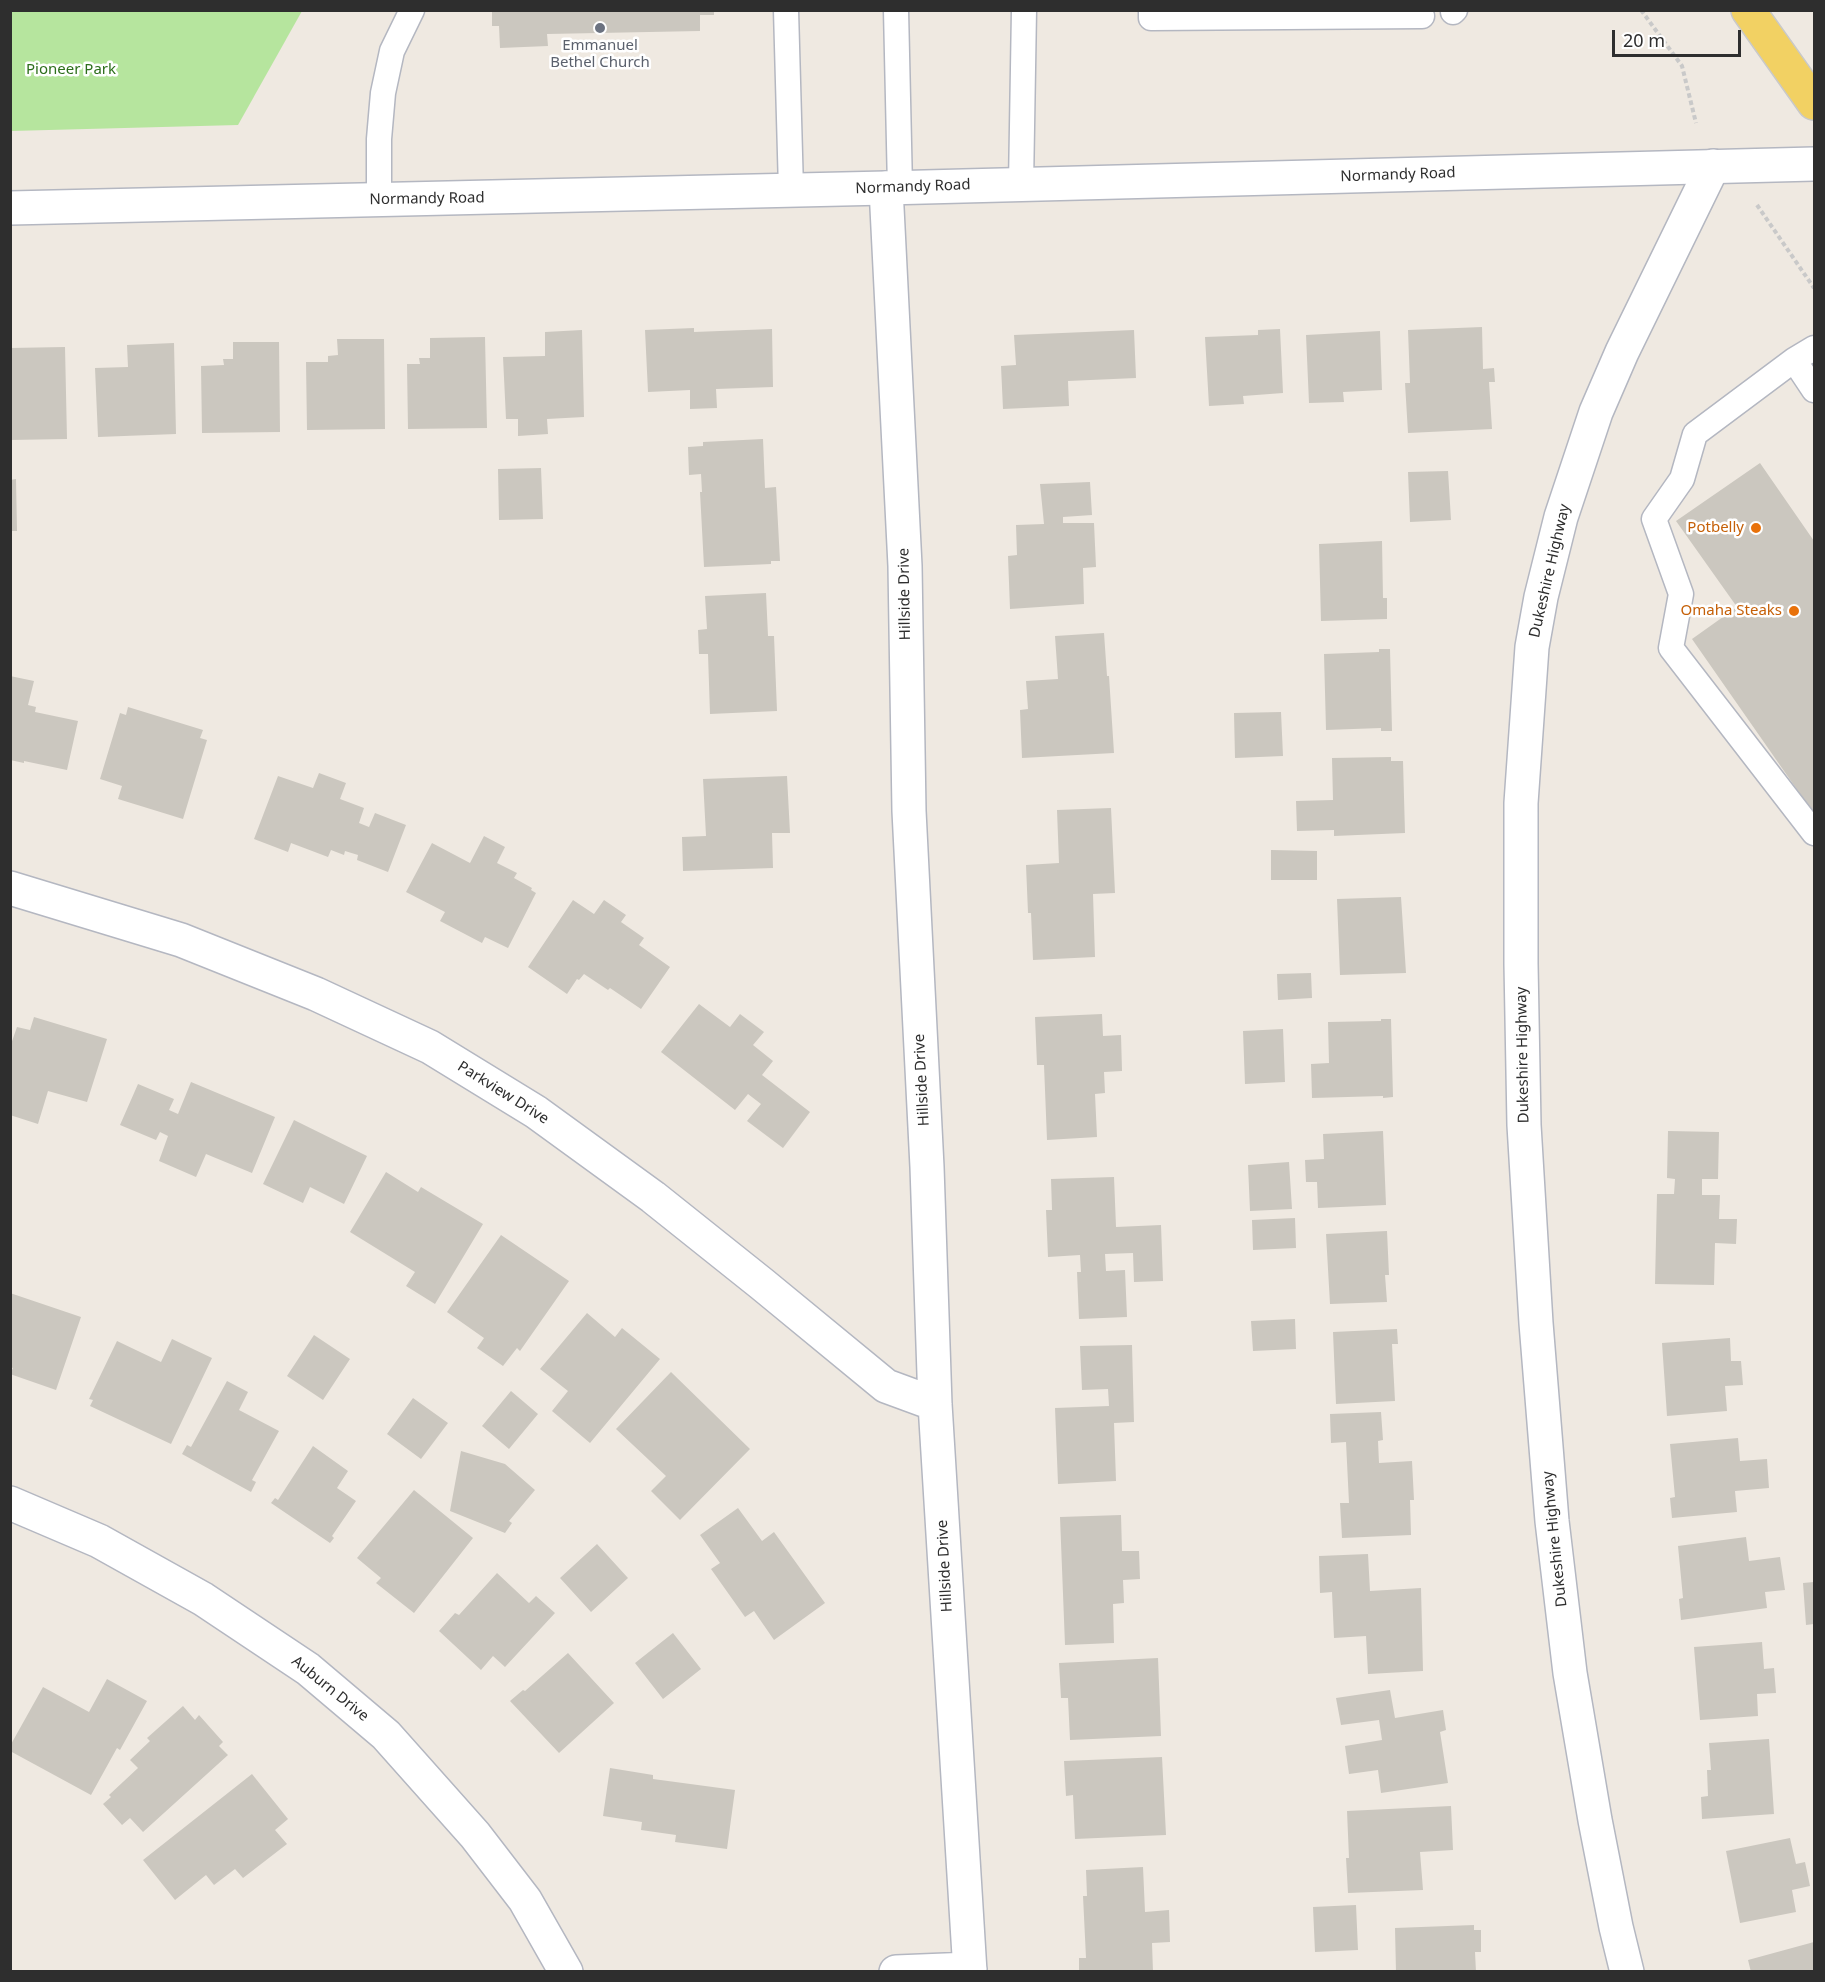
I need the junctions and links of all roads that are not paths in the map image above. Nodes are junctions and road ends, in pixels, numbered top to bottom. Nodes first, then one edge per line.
1 (412, 10) edge
2 (786, 10) edge
3 (896, 10) edge
4 (1024, 10) edge
5 (1150, 10) edge
6 (1748, 10) edge
7 (1422, 15) dead end
8 (1815, 103) edge
9 (1815, 164) edge
10 (1713, 166) junction
11 (1021, 185) junction
12 (893, 188) junction
13 (791, 190) junction
14 (379, 200) junction
15 (10, 208) edge
16 (1815, 348) edge
17 (1794, 360) junction
18 (1815, 390) edge
19 (1815, 832) edge
20 (10, 888) edge
21 (935, 1404) junction
22 (10, 1503) edge
23 (970, 1970) edge
24 (566, 1971) edge
25 (896, 1971) edge
26 (1627, 1971) edge

1 - 14 lane
2 - 13 lane
3 - 12 lane
4 - 11 lane
5 - 7 lane
6 - 8 main road
9 - 10 street, Normandy Road
10 - 11 street, Normandy Road
10 - 26 street, Dukeshire Highway
11 - 12 street, Normandy Road
12 - 13 street, Normandy Road
12 - 21 street, Hillside Drive
13 - 14 street, Normandy Road
14 - 15 street, Normandy Road
16 - 17 lane
17 - 18 lane
17 - 19 lane
20 - 21 street, Parkview Drive
21 - 23 street, Hillside Drive
22 - 24 street, Auburn Drive
23 - 25 street

